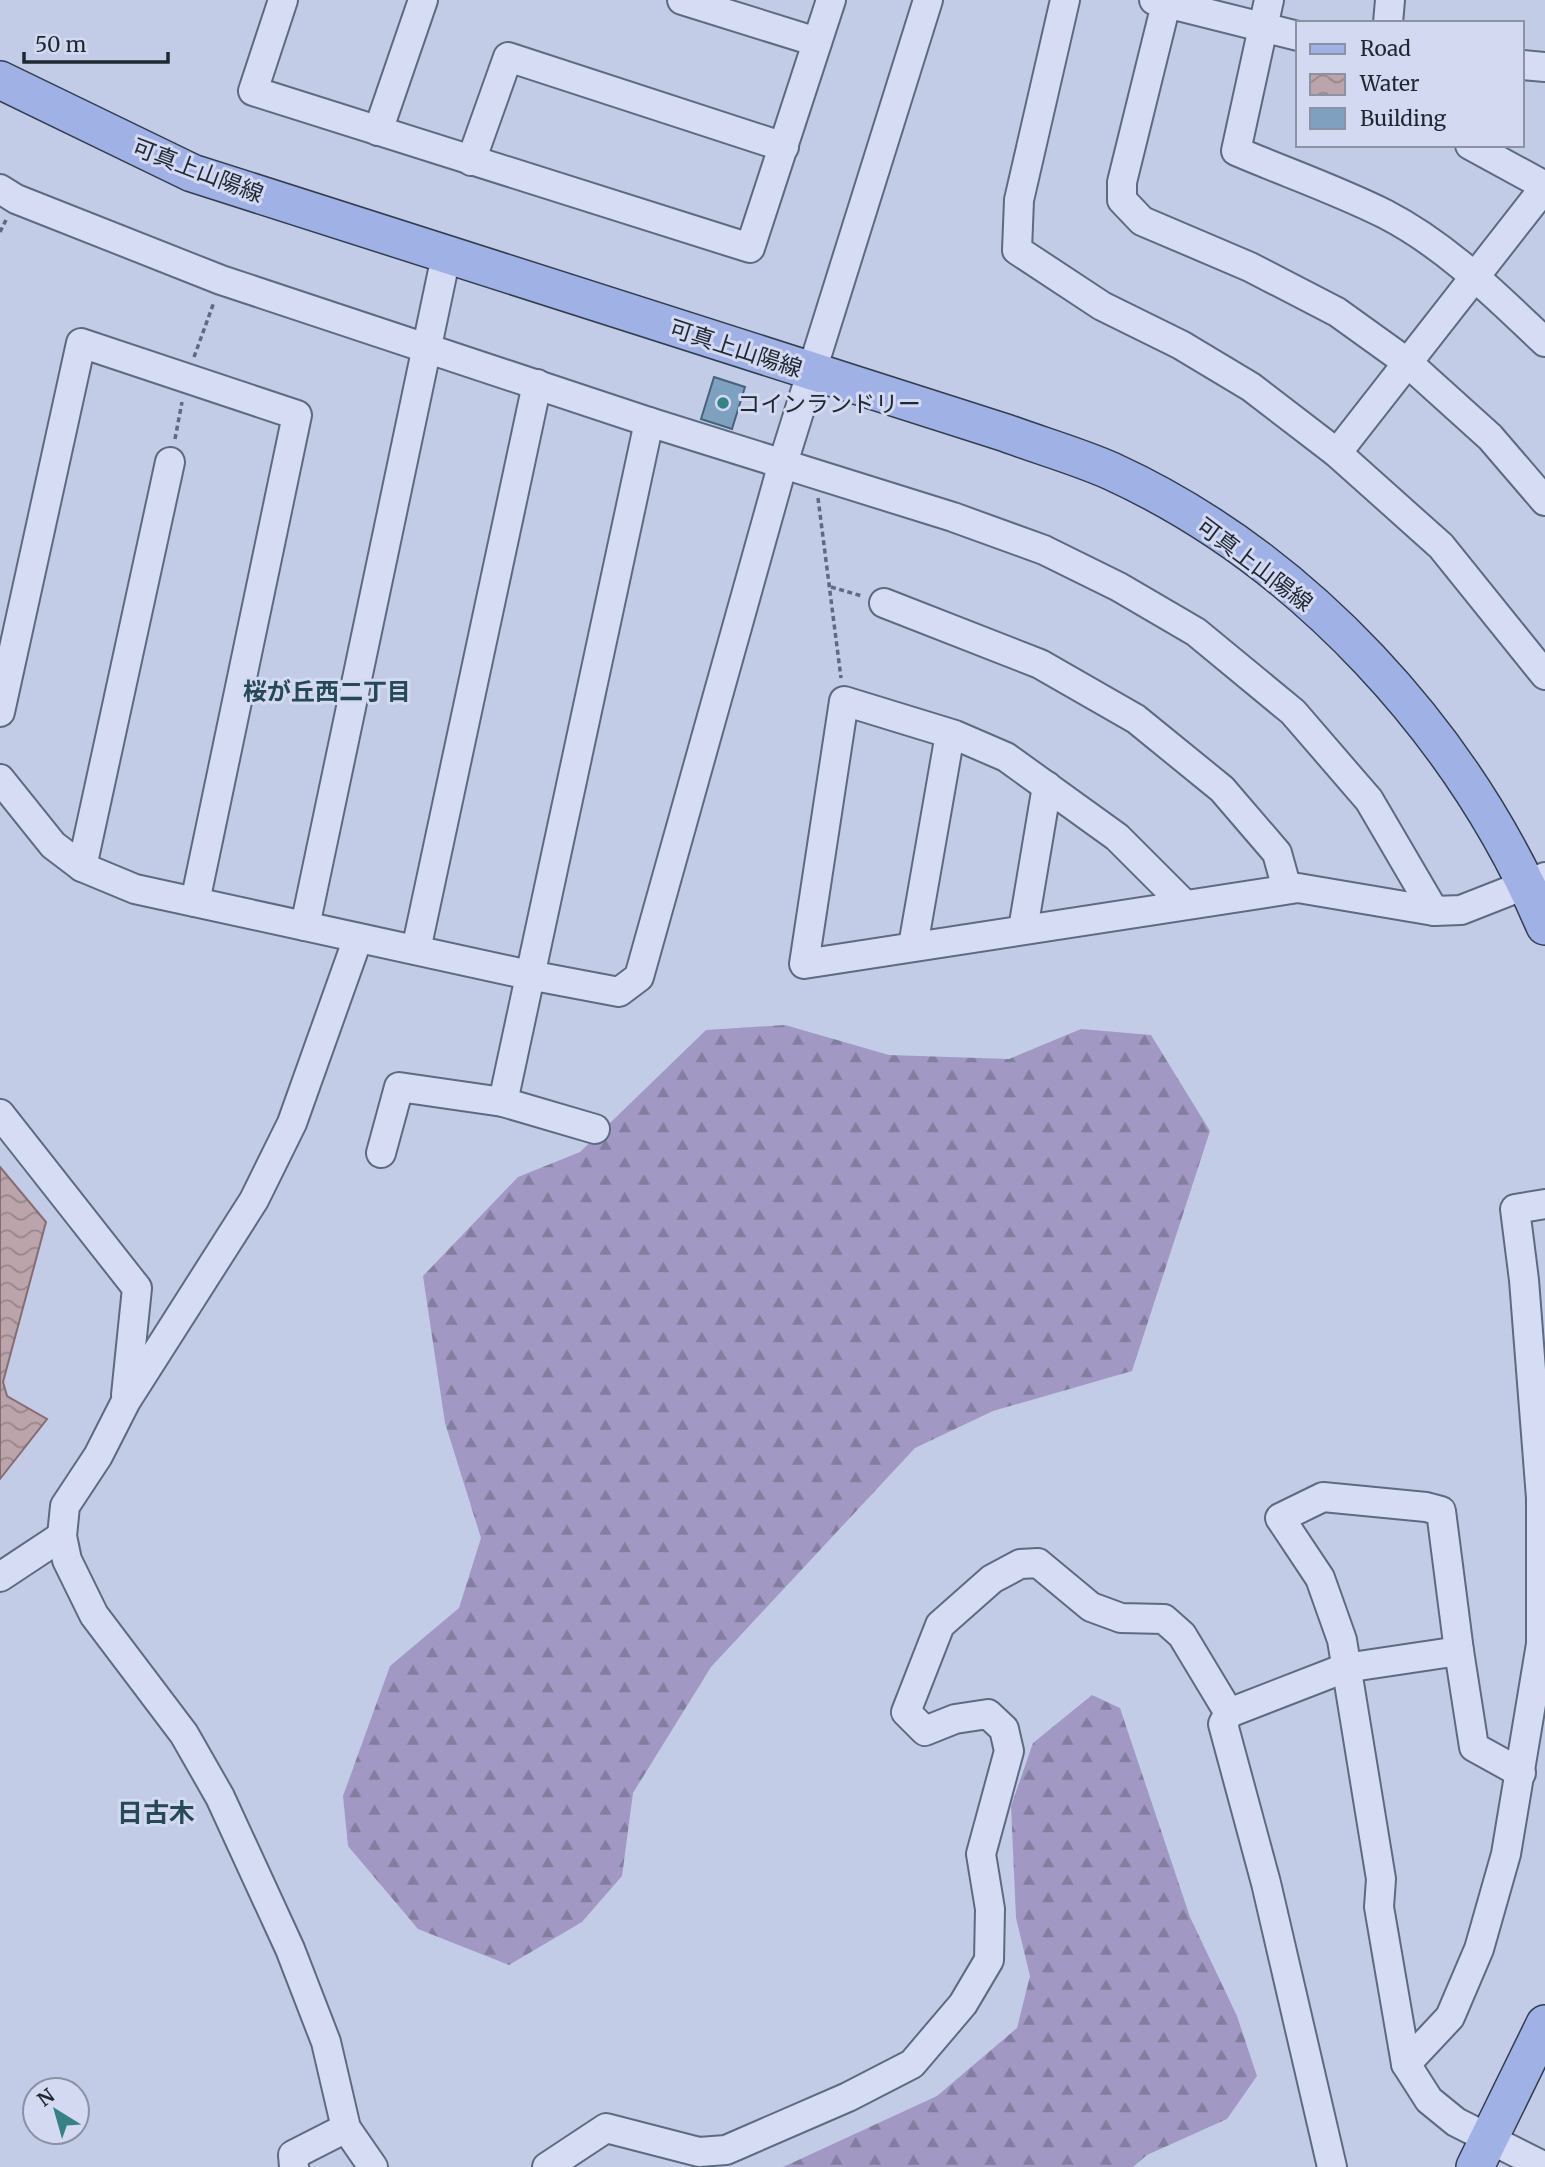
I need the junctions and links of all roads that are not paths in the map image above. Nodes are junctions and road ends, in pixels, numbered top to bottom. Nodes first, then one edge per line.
1 (283, 0) edge
2 (423, 0) edge
3 (682, 0) edge
4 (831, 0) edge
5 (928, 0) edge
6 (1065, 0) edge
7 (1269, 0) edge
8 (1390, 0) edge
9 (1163, 1) edge
10 (1388, 21) edge
11 (1262, 28) junction
12 (1296, 36) edge
13 (817, 43) junction
14 (1524, 65) edge
15 (1545, 67) edge
16 (0, 80) edge
17 (378, 131) junction
18 (784, 147) junction
19 (1474, 147) edge
20 (471, 160) junction
21 (1540, 181) edge
22 (0, 190) edge
23 (446, 256) junction
24 (1476, 276) junction
25 (1545, 342) edge
26 (427, 347) junction
27 (1408, 363) junction
28 (810, 371) junction
29 (537, 384) junction
30 (649, 422) junction
31 (1337, 453) junction
32 (170, 462) dead end
33 (783, 463) junction
34 (1541, 490) edge
35 (884, 603) road end
36 (1545, 676) edge
37 (0, 712) edge
38 (950, 734) junction
39 (0, 779) edge
40 (1047, 786) junction
41 (82, 867) junction
42 (1536, 881) edge
43 (1287, 889) junction
44 (195, 902) junction
45 (1183, 903) junction
46 (1434, 911) junction
47 (305, 926) junction
48 (1545, 926) edge
49 (1023, 929) junction
50 (358, 938) junction
51 (913, 946) junction
52 (416, 950) junction
53 (529, 975) junction
54 (503, 1102) junction
55 (0, 1114) edge
56 (595, 1129) dead end
57 (381, 1153) dead end
58 (1545, 1204) edge
59 (126, 1401) junction
60 (62, 1536) junction
61 (0, 1577) edge
62 (1460, 1651) junction
63 (1345, 1668) junction
64 (1230, 1713) junction
65 (1521, 1773) junction
66 (1545, 2024) edge
67 (1406, 2064) junction
68 (346, 2128) junction
69 (1482, 2154) edge
70 (1545, 2166) edge
71 (294, 2167) edge
72 (373, 2167) edge
73 (547, 2167) edge
74 (1332, 2167) edge

1 - 17 street
2 - 17 street
3 - 13 street
4 - 13 street
5 - 28 street
6 - 31 street
7 - 11 street
8 - 10 street
9 - 11 street
9 - 27 street
11 - 12 street
11 - 24 street
13 - 18 street
14 - 15 street
16 - 23 main road, 可真上山陽線
17 - 20 street
18 - 20 street
18 - 20 street
19 - 21 street
21 - 24 street
22 - 26 street
23 - 26 street
23 - 28 main road, 可真上山陽線
24 - 25 street
24 - 27 street
26 - 29 street
26 - 47 street
27 - 31 street
27 - 34 street
28 - 33 street
28 - 42 main road, 可真上山陽線
29 - 30 street
29 - 52 street
30 - 33 street
30 - 53 street
31 - 36 street
32 - 41 street
33 - 46 street
33 - 53 street
35 - 43 street
37 - 44 street
38 - 40 street
38 - 51 street
38 - 51 street
39 - 41 street
40 - 45 street
40 - 49 street
41 - 44 street
42 - 46 street
42 - 48 main road, 可真上山陽線
43 - 45 street
43 - 46 street
44 - 47 street
45 - 49 street
47 - 50 street
49 - 51 street
50 - 52 street
50 - 59 street
52 - 53 street
53 - 54 street
54 - 56 street
54 - 57 street
55 - 59 street
58 - 65 street
59 - 60 street
60 - 61 street
60 - 68 street
62 - 63 street
62 - 63 street
62 - 65 street
63 - 64 street
63 - 67 street
64 - 73 street
64 - 74 street
65 - 67 street
66 - 69 main road
67 - 69 street
68 - 71 street
68 - 72 street
69 - 70 street

